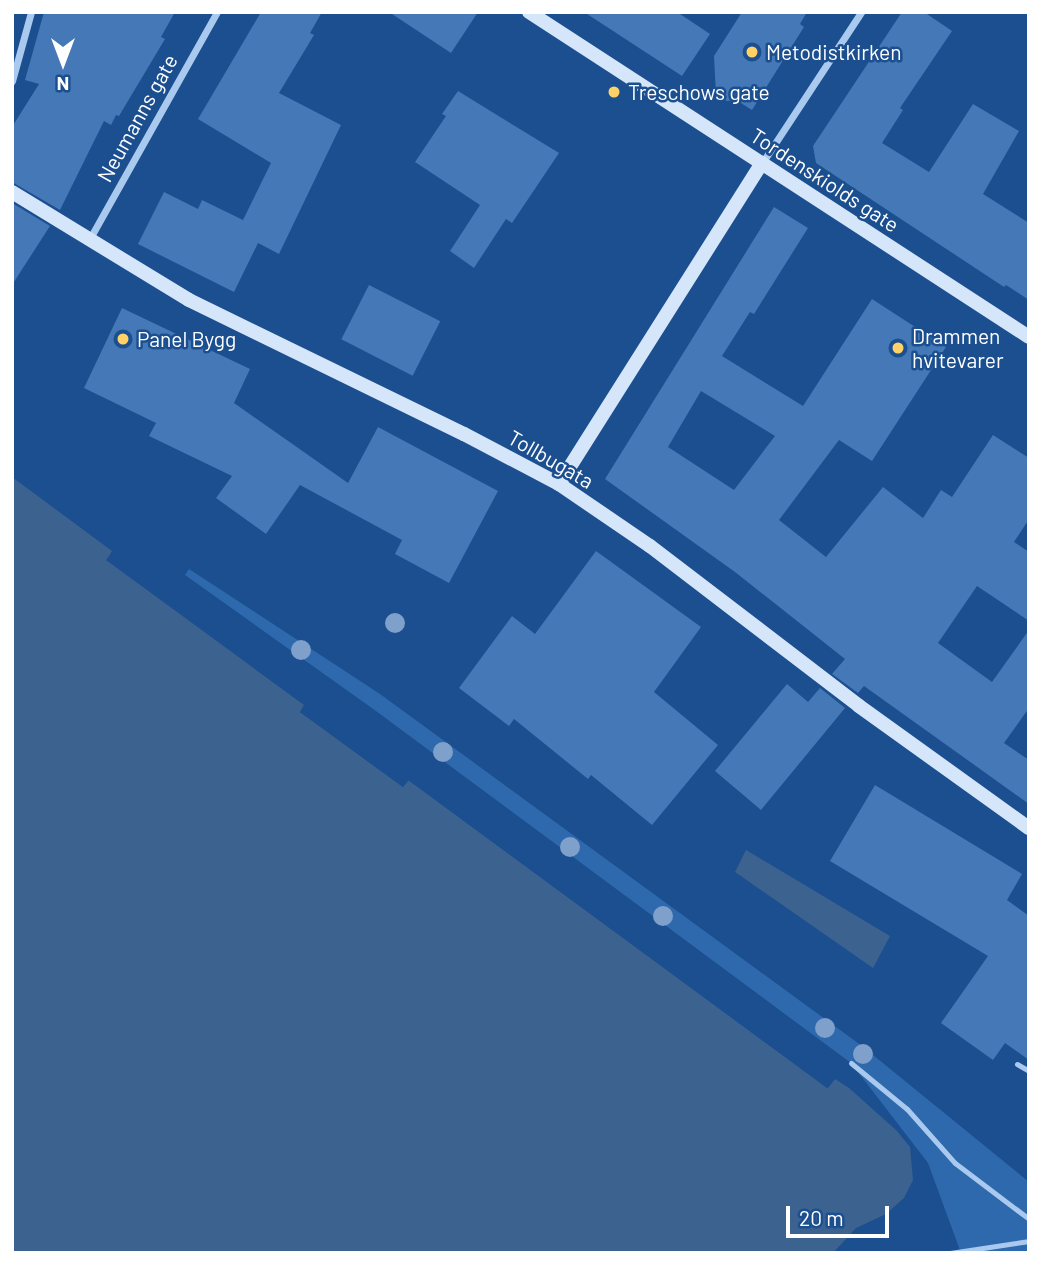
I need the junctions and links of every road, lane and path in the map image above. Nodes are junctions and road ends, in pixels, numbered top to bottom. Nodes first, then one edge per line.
1 (30, 12) edge
2 (217, 12) edge
3 (529, 12) edge
4 (861, 12) edge
5 (12, 81) edge
6 (762, 163) junction
7 (12, 192) edge
8 (89, 240) junction
9 (1029, 337) edge
10 (559, 484) junction
11 (1029, 828) edge
12 (851, 1063) dead end
13 (1017, 1064) dead end
14 (1029, 1072) edge
15 (1029, 1219) edge
16 (1029, 1241) edge
17 (950, 1253) edge

1 - 5 street
2 - 8 street, Neumanns gate
3 - 6 main road, Tordenskiolds gate
4 - 6 street
6 - 9 main road, Tordenskiolds gate
6 - 10 main road
7 - 8 main road, Tollbugata
8 - 10 main road, Tollbugata
10 - 11 main road, Tollbugata
12 - 15 lane
13 - 14 lane
16 - 17 lane

